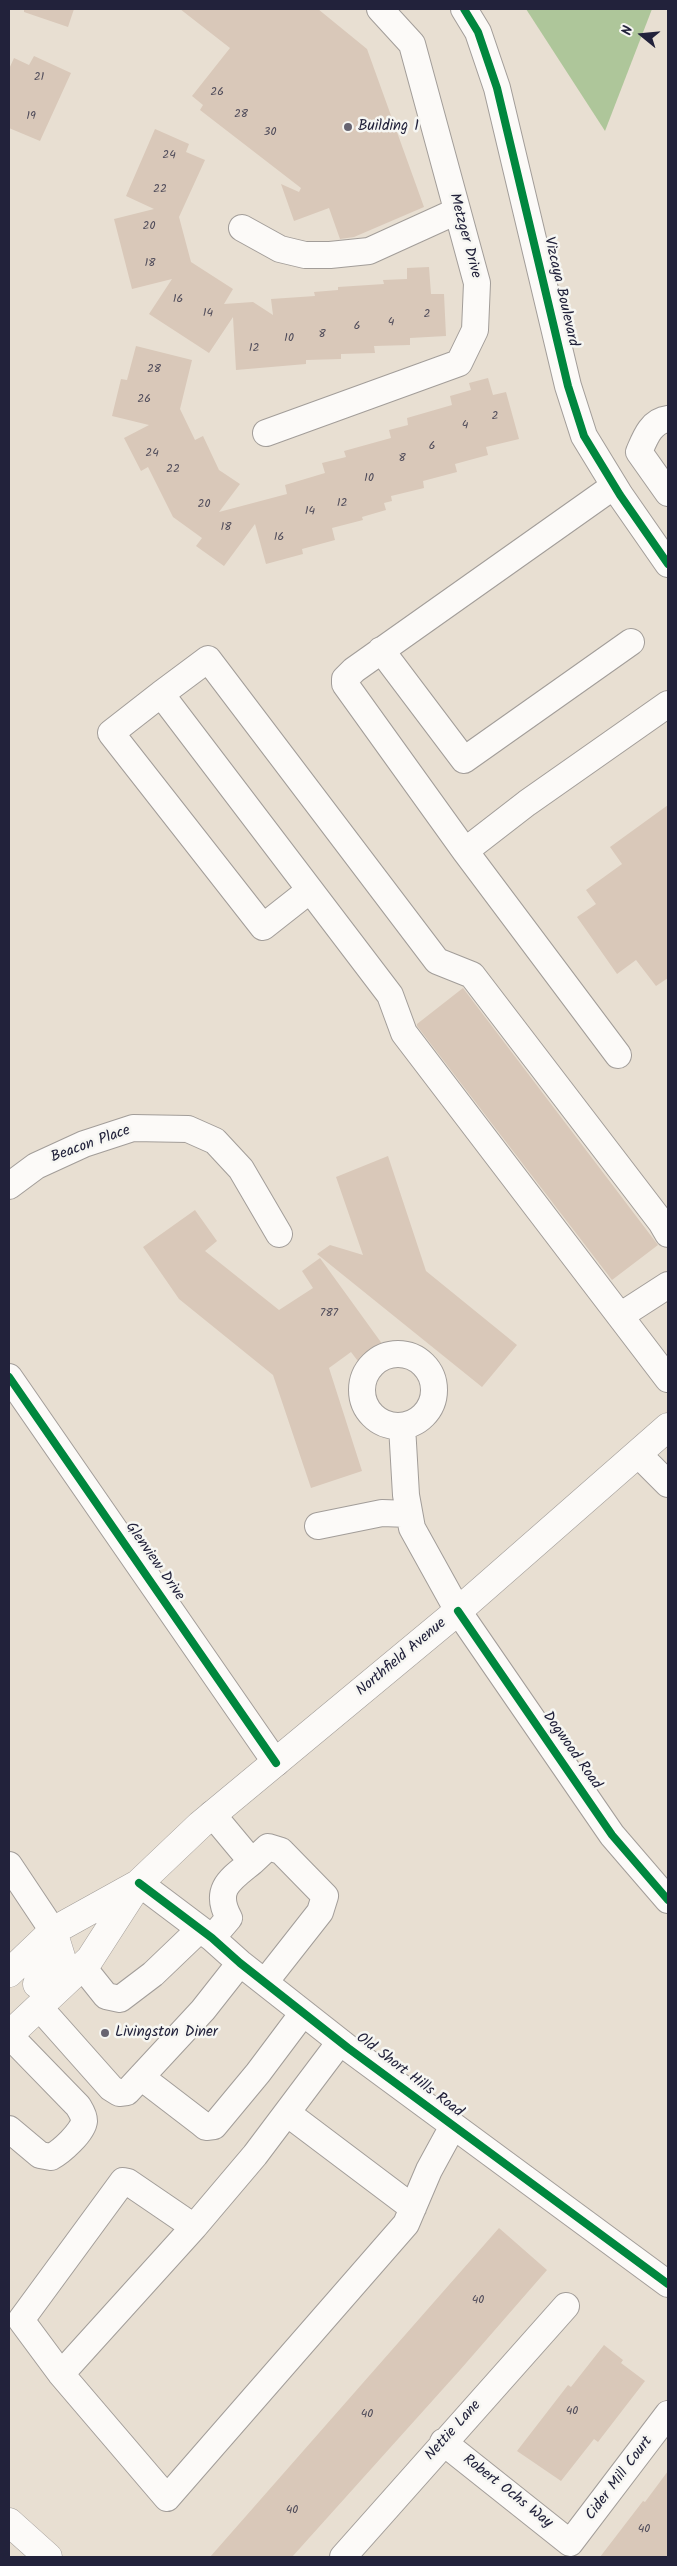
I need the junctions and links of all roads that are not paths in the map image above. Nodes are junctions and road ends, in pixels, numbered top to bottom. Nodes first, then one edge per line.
1 (380, 9) edge
2 (464, 9) edge
3 (457, 212) junction
4 (242, 228) dead end
5 (668, 419) edge
6 (266, 433) dead end
7 (614, 486) junction
8 (668, 493) edge
9 (668, 564) edge
10 (631, 642) dead end
11 (381, 650) junction
12 (161, 694) junction
13 (668, 704) edge
14 (465, 851) junction
15 (310, 890) junction
16 (618, 1054) dead end
17 (9, 1186) edge
18 (279, 1234) dead end
19 (668, 1234) edge
20 (668, 1285) edge
21 (620, 1316) junction
22 (9, 1376) edge
23 (668, 1379) edge
24 (402, 1426) dead end
25 (668, 1427) edge
26 (638, 1454) junction
27 (668, 1484) edge
28 (409, 1514) junction
29 (318, 1526) dead end
30 (458, 1611) junction
31 (276, 1763) junction
32 (206, 1820) junction
33 (252, 1862) junction
34 (9, 1865) edge
35 (139, 1883) junction
36 (668, 1900) edge
37 (53, 1931) junction
38 (206, 1933) junction
39 (240, 1963) junction
40 (82, 1966) junction
41 (9, 1973) edge
42 (265, 1982) junction
43 (38, 2007) junction
44 (9, 2012) edge
45 (303, 2013) junction
46 (9, 2035) edge
47 (340, 2042) junction
48 (141, 2077) junction
49 (286, 2114) junction
50 (453, 2126) junction
51 (9, 2129) edge
52 (413, 2208) junction
53 (194, 2227) junction
54 (668, 2284) edge
55 (566, 2306) dead end
56 (61, 2374) junction
57 (668, 2414) edge
58 (443, 2442) junction
59 (9, 2522) edge
60 (570, 2543) joint
61 (48, 2557) edge
62 (343, 2557) edge

1 - 3 street, Metzger Drive
2 - 7 street, Vizcaya Boulevard
3 - 4 street
3 - 6 street, Metzger Drive
5 - 8 street
7 - 9 street, Vizcaya Boulevard
7 - 11 street
10 - 11 street
11 - 14 street
12 - 15 street
12 - 15 street
12 - 19 street
13 - 14 street
14 - 16 street
15 - 21 street
17 - 18 street, Beacon Place
20 - 21 street
21 - 23 street
22 - 31 street, Glenview Drive
24 - 28 street, Dogwood Road
25 - 26 main road, Northfield Avenue
26 - 27 street
26 - 30 main road, Northfield Avenue
28 - 29 street
28 - 30 street, Dogwood Road
30 - 31 main road, Northfield Avenue
30 - 36 street, Dogwood Road
31 - 32 main road, Northfield Avenue
32 - 33 street
32 - 35 main road, Northfield Avenue
33 - 38 street
33 - 42 street
34 - 37 street
35 - 37 main road
35 - 38 street, Old Short Hills Road
35 - 40 main road
37 - 41 main road
37 - 44 main road
38 - 39 street, Old Short Hills Road
38 - 40 street
39 - 42 street, Old Short Hills Road
39 - 48 street
40 - 43 main road
42 - 45 street, Old Short Hills Road
43 - 46 main road
43 - 48 street
45 - 47 street, Old Short Hills Road
45 - 48 street
46 - 51 street
47 - 49 street
47 - 50 street, Old Short Hills Road
49 - 52 street
49 - 53 street
50 - 52 street
50 - 54 street, Old Short Hills Road
52 - 56 street
53 - 56 street
53 - 56 street
55 - 58 street, Nettie Lane
57 - 60 street, Cider Mill Court
58 - 60 street, Robert Ochs Way
58 - 62 street, Nettie Lane
59 - 61 main road

